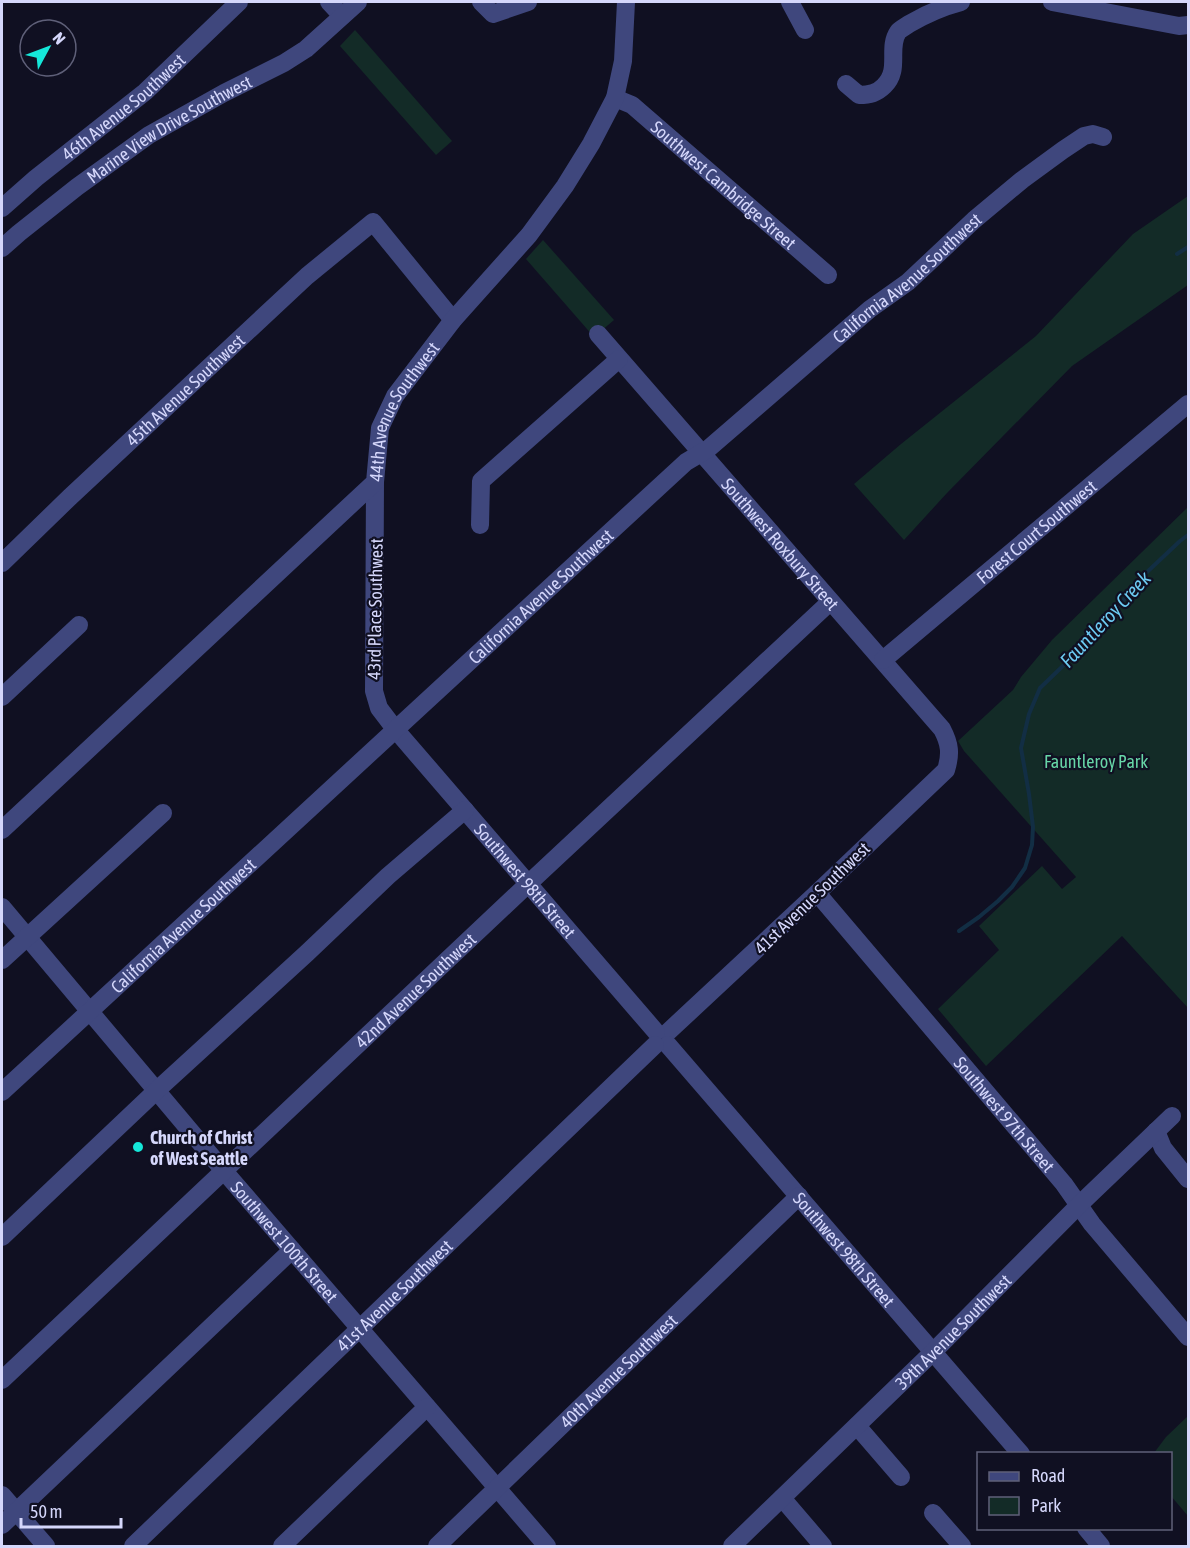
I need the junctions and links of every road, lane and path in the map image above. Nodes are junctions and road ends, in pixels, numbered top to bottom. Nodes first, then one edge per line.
1 (239, 2) edge
2 (329, 2) edge
3 (358, 2) edge
4 (481, 2) edge
5 (528, 2) edge
6 (626, 2) edge
7 (790, 2) edge
8 (961, 2) edge
9 (1052, 2) edge
10 (342, 16) junction
11 (1188, 25) edge
12 (805, 30) dead end
13 (846, 84) dead end
14 (615, 98) junction
15 (1103, 137) dead end
16 (2, 208) edge
17 (2, 248) edge
18 (828, 275) dead end
19 (453, 320) junction
20 (598, 334) dead end
21 (619, 359) junction
22 (1188, 404) edge
23 (701, 453) junction
24 (375, 482) junction
25 (480, 525) dead end
26 (4, 556) edge
27 (831, 602) junction
28 (79, 625) dead end
29 (883, 660) junction
30 (2, 697) edge
31 (395, 729) junction
32 (950, 759) joint
33 (465, 810) junction
34 (163, 813) dead end
35 (2, 830) edge
36 (528, 884) junction
37 (817, 893) junction
38 (2, 906) edge
39 (27, 937) junction
40 (2, 960) edge
41 (89, 1011) junction
42 (662, 1038) junction
43 (156, 1091) junction
44 (2, 1092) edge
45 (1172, 1116) dead end
46 (1156, 1131) junction
47 (224, 1171) junction
48 (1188, 1179) edge
49 (799, 1196) junction
50 (1079, 1205) junction
51 (2, 1237) edge
52 (291, 1250) junction
53 (360, 1329) junction
54 (1188, 1337) edge
55 (933, 1352) junction
56 (2, 1380) edge
57 (427, 1407) junction
58 (857, 1426) junction
59 (1019, 1452) edge
60 (901, 1477) dead end
61 (497, 1489) junction
62 (2, 1495) edge
63 (782, 1498) junction
64 (16, 1512) junction
65 (933, 1513) dead end
66 (2, 1526) edge
67 (1088, 1530) edge
68 (46, 1546) edge
69 (133, 1546) edge
70 (282, 1546) edge
71 (437, 1546) edge
72 (547, 1546) edge
73 (732, 1546) edge
74 (823, 1546) edge
75 (962, 1546) edge
76 (1101, 1546) edge

1 - 16 street, 46th Avenue Southwest
2 - 10 street
3 - 10 street
4 - 5 street
6 - 14 street, 44th Avenue Southwest
7 - 12 street
8 - 13 street
9 - 11 street
10 - 17 street, Marine View Drive Southwest
14 - 18 street, Southwest Cambridge Street
14 - 19 street, 44th Avenue Southwest
15 - 23 street, California Avenue Southwest
19 - 24 street, 44th Avenue Southwest
19 - 26 street, 45th Avenue Southwest
20 - 21 street, Southwest Roxbury Street
21 - 23 street, Southwest Roxbury Street
21 - 25 street
22 - 29 street, Forest Court Southwest
23 - 27 street, Southwest Roxbury Street
23 - 31 street, California Avenue Southwest
24 - 31 street, 43rd Place Southwest
24 - 35 street, 44th Avenue Southwest
27 - 29 street, Southwest Roxbury Street
27 - 36 street, 42nd Avenue Southwest
28 - 30 street
29 - 32 street, Southwest Roxbury Street
31 - 33 street, Southwest 98th Street
31 - 41 street, California Avenue Southwest
32 - 37 street, 41st Avenue Southwest
33 - 36 street, Southwest 98th Street
33 - 43 street
34 - 39 street
36 - 42 street, Southwest 98th Street
36 - 47 street, 42nd Avenue Southwest
37 - 42 street, 41st Avenue Southwest
37 - 50 street, Southwest 97th Street
38 - 39 street, Southwest 100th Street
39 - 40 street
39 - 41 street, Southwest 100th Street
41 - 43 street, Southwest 100th Street
41 - 44 street, California Avenue Southwest
42 - 49 street, Southwest 98th Street
42 - 53 street, 41st Avenue Southwest
43 - 47 street, Southwest 100th Street
43 - 51 street
45 - 46 street, 39th Avenue Southwest
46 - 48 street
46 - 50 street, 39th Avenue Southwest
47 - 52 street, Southwest 100th Street
47 - 56 street, 42nd Avenue Southwest
49 - 55 street, Southwest 98th Street
49 - 61 street, 40th Avenue Southwest
50 - 54 street, Southwest 97th Street
50 - 55 street, 39th Avenue Southwest
52 - 53 street, Southwest 100th Street
52 - 64 street
53 - 57 street, Southwest 100th Street
53 - 69 street, 41st Avenue Southwest
55 - 58 street, 39th Avenue Southwest
55 - 59 street, Southwest 98th Street
57 - 61 street, Southwest 100th Street
57 - 70 street
58 - 60 street
58 - 63 street, 39th Avenue Southwest
61 - 71 street, 40th Avenue Southwest
61 - 72 street, Southwest 100th Street
62 - 64 street
63 - 73 street, 39th Avenue Southwest
63 - 74 street
64 - 66 street
64 - 68 street
65 - 75 street
67 - 76 street

